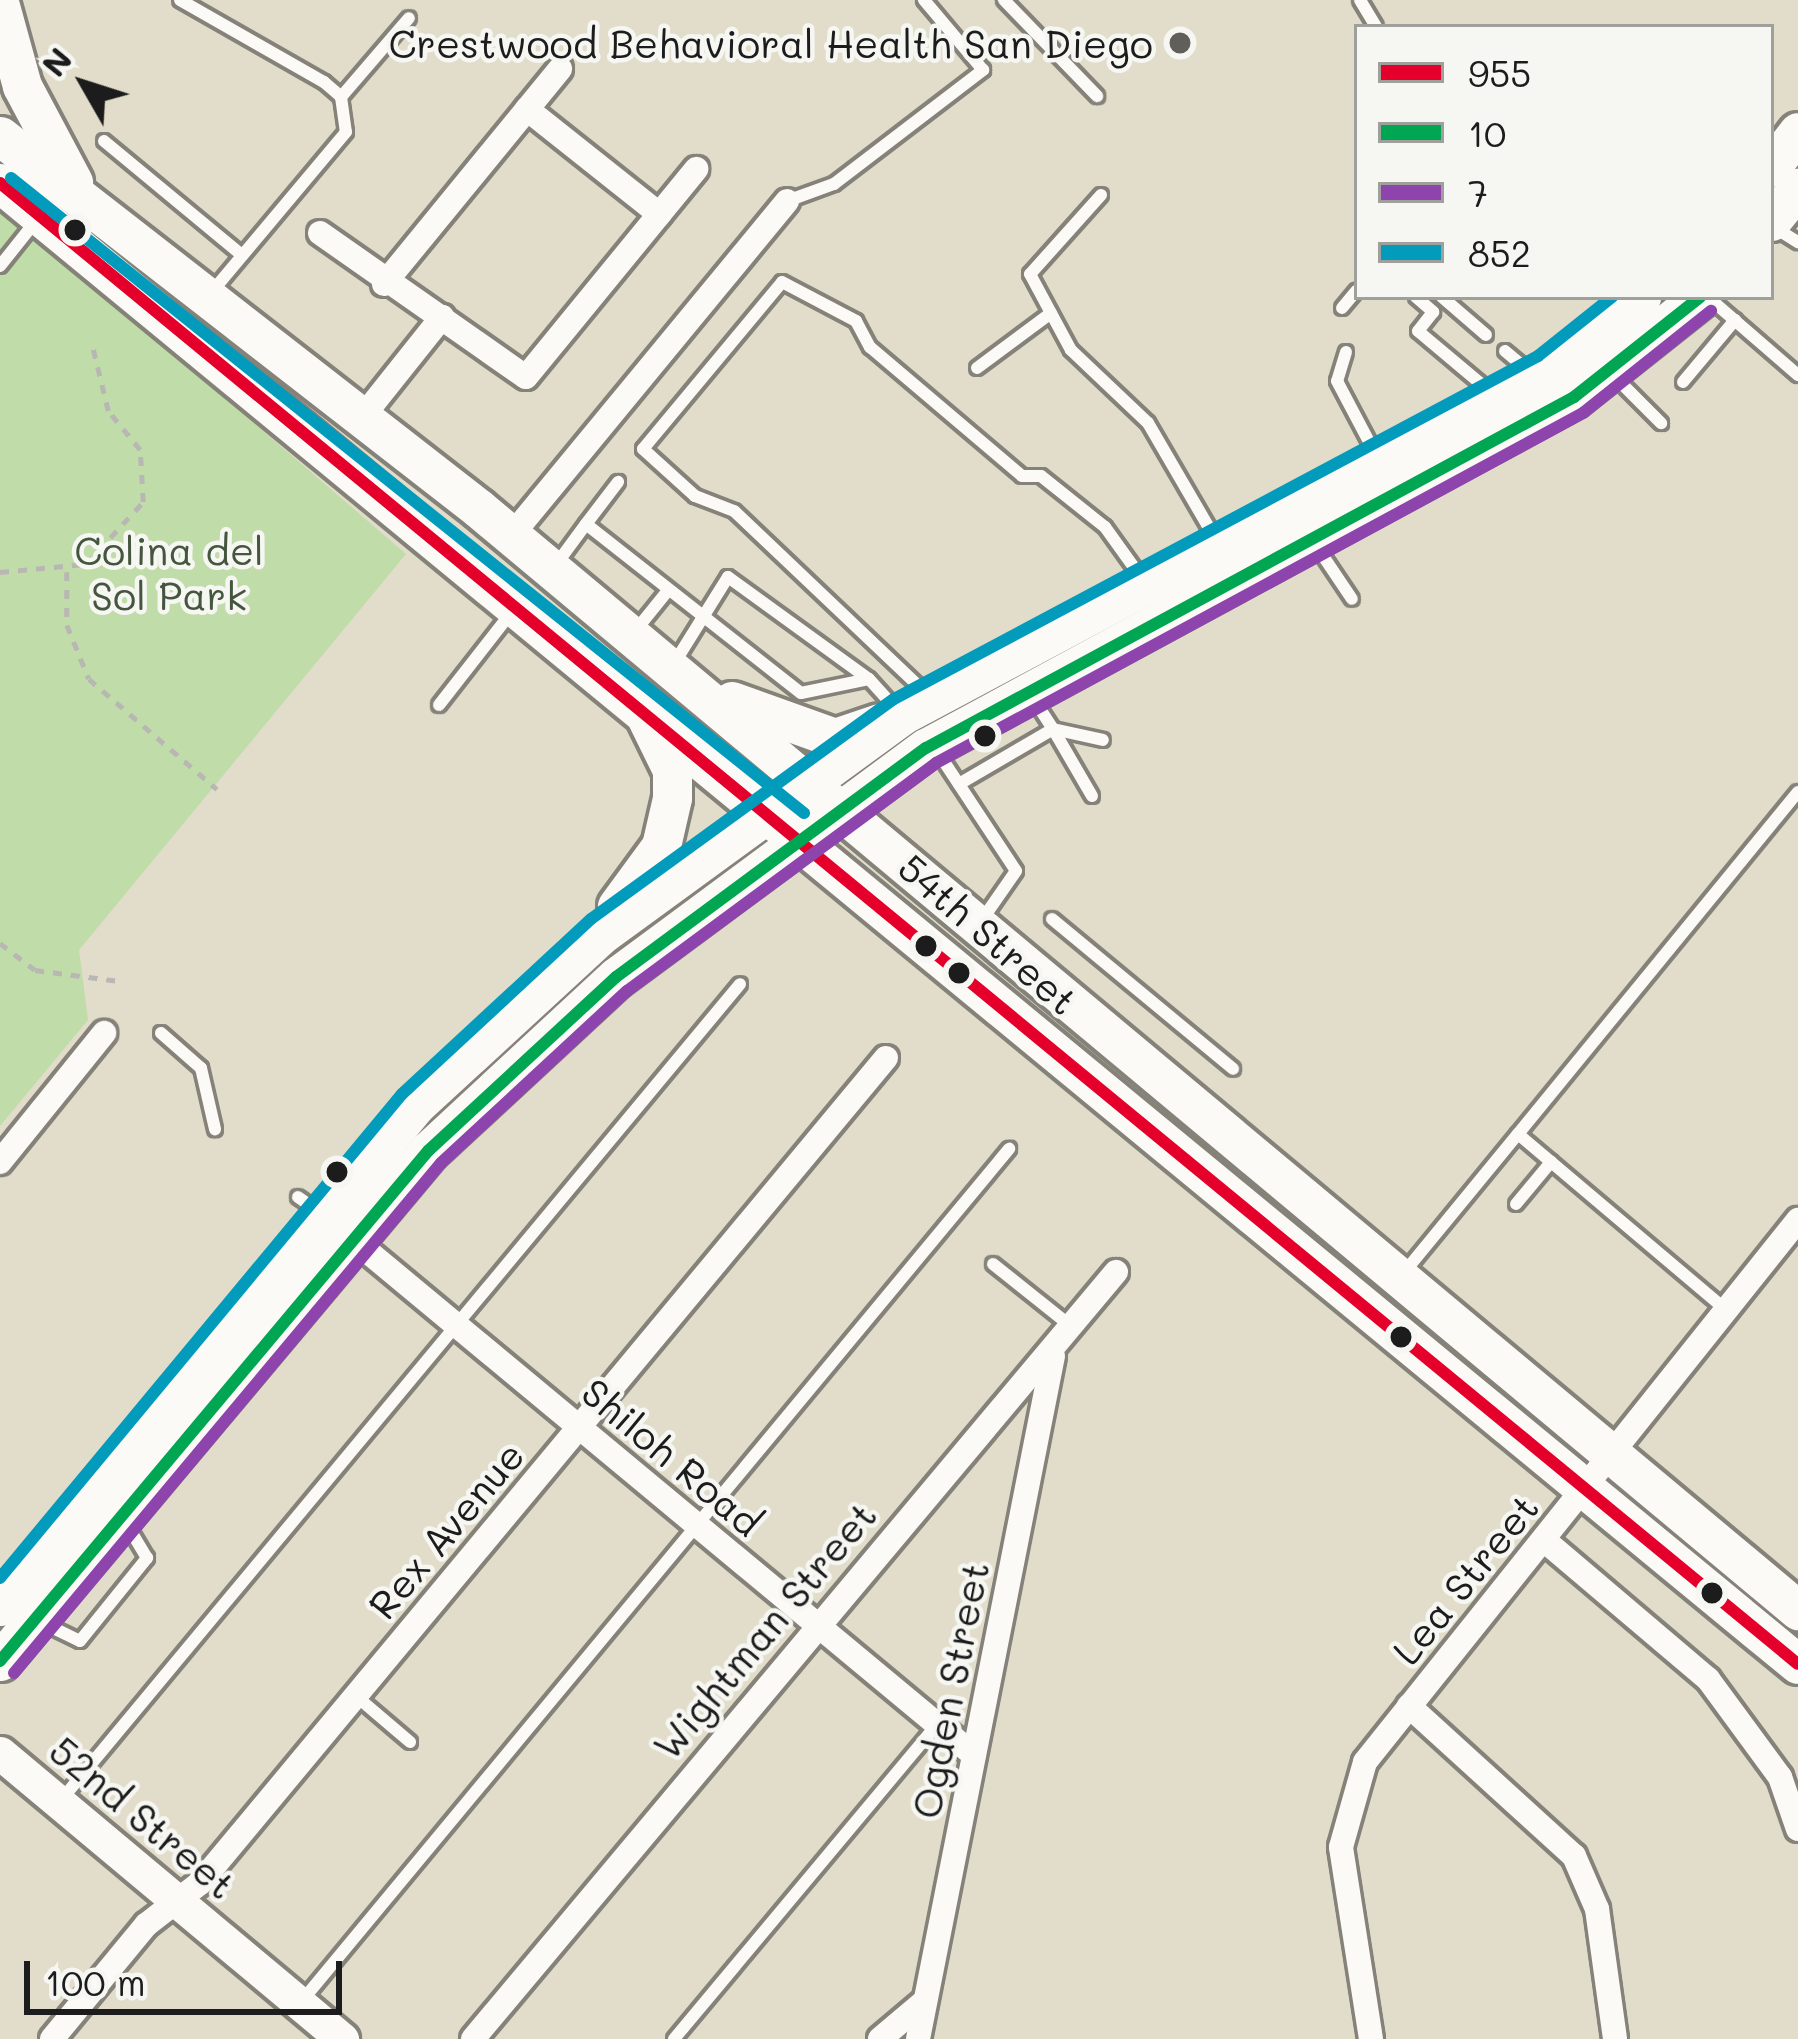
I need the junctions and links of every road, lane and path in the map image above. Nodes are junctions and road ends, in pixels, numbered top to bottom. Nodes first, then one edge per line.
1 (180, 0) edge
2 (924, 0) edge
3 (1004, 0) edge
4 (0, 6) edge
5 (409, 18) dead end
6 (560, 69) dead end
7 (1097, 96) dead end
8 (341, 97) junction
9 (527, 109) junction
10 (1798, 132) edge
11 (0, 136) edge
12 (104, 141) dead end
13 (1774, 163) edge
14 (696, 169) dead end
15 (0, 187) edge
16 (1798, 188) edge
17 (1101, 195) dead end
18 (787, 201) joint
19 (93, 213) junction
20 (659, 214) junction
21 (40, 217) junction
22 (1774, 219) edge
23 (320, 233) dead end
24 (242, 255) junction
25 (2, 257) edge
26 (384, 284) junction
27 (1354, 294) edge
28 (1419, 300) edge
29 (1446, 300) edge
30 (1696, 300) edge
31 (1702, 300) edge
32 (1626, 301) edge
33 (204, 302) junction
34 (1342, 308) dead end
35 (1051, 313) junction
36 (442, 317) junction
37 (1735, 320) junction
38 (1486, 334) dead end
39 (93, 350) dead end
40 (1505, 351) dead end
41 (1346, 352) dead end
42 (1595, 359) junction
43 (977, 368) dead end
44 (1798, 375) edge
45 (1536, 377) junction
46 (1683, 382) dead end
47 (1498, 398) junction
48 (360, 420) junction
49 (1661, 423) dead end
50 (1379, 462) junction
51 (618, 482) dead end
52 (586, 524) junction
53 (511, 536) junction
54 (1311, 538) junction
55 (1220, 546) junction
56 (552, 570) junction
57 (0, 572) edge
58 (67, 572) junction
59 (1146, 584) junction
60 (665, 594) junction
61 (1352, 598) dead end
62 (518, 604) junction
63 (699, 623) junction
64 (632, 635) junction
65 (672, 668) junction
66 (869, 679) junction
67 (1029, 691) junction
68 (637, 702) junction
69 (440, 705) dead end
70 (917, 707) junction
71 (1053, 729) junction
72 (1102, 740) dead end
73 (932, 744) junction
74 (809, 783) junction
75 (959, 784) junction
76 (217, 789) dead end
77 (1798, 792) edge
78 (1092, 796) dead end
79 (767, 810) junction
80 (842, 810) junction
81 (800, 838) junction
82 (1052, 919) dead end
83 (978, 926) junction
84 (602, 934) junction
85 (0, 944) edge
86 (118, 981) dead end
87 (740, 984) dead end
88 (104, 1033) dead end
89 (160, 1033) dead end
90 (886, 1058) dead end
91 (1233, 1069) dead end
92 (1116, 1094) junction
93 (1197, 1113) junction
94 (215, 1129) dead end
95 (1518, 1134) junction
96 (1009, 1149) dead end
97 (0, 1162) edge
98 (1551, 1162) junction
99 (1516, 1204) dead end
100 (324, 1217) junction
101 (1798, 1220) edge
102 (993, 1264) dead end
103 (1116, 1272) dead end
104 (1397, 1280) junction
105 (1726, 1310) junction
106 (455, 1324) junction
107 (1072, 1328) junction
108 (1053, 1356) junction
109 (579, 1427) junction
110 (1597, 1469) junction
111 (695, 1523) junction
112 (1544, 1540) junction
113 (1798, 1610) edge
114 (18, 1612) edge
115 (816, 1624) junction
116 (0, 1661) edge
117 (1798, 1664) edge
118 (356, 1695) junction
119 (1408, 1706) junction
120 (937, 1725) junction
121 (410, 1742) dead end
122 (0, 1753) edge
123 (974, 1755) junction
124 (59, 1802) junction
125 (1798, 1829) edge
126 (177, 1901) junction
127 (926, 2001) junction
128 (300, 2004) junction
129 (52, 2039) edge
130 (342, 2039) edge
131 (473, 2039) edge
132 (674, 2039) edge
133 (880, 2039) edge
134 (918, 2039) edge
135 (1371, 2039) edge
136 (1615, 2039) edge

1 - 8 lane
2 - 18 lane
3 - 7 lane
4 - 19 main road
5 - 8 lane
6 - 9 street
8 - 24 lane
9 - 20 street
9 - 26 street
10 - 13 main road
11 - 19 main road, 54th Street
12 - 24 lane
14 - 20 street
15 - 21 main road, 54th Street
16 - 22 main road
17 - 35 lane
18 - 53 street
19 - 33 main road, 54th Street
20 - 36 street
21 - 25 lane
21 - 62 main road, 54th Street
23 - 26 street
24 - 33 lane
26 - 36 street
27 - 34 lane
28 - 47 lane
29 - 38 lane
30 - 42 main road
31 - 37 lane
32 - 42 main road
33 - 48 main road, 54th Street
35 - 43 lane
35 - 55 lane
36 - 48 street
37 - 44 lane
37 - 46 lane
39 - 58 path
40 - 45 lane
41 - 50 lane
42 - 45 main road
42 - 49 lane
42 - 54 main road
45 - 47 main road
47 - 50 main road
48 - 53 main road, 54th Street
50 - 55 main road
51 - 52 lane
52 - 56 lane
52 - 60 lane
53 - 56 main road, 54th Street
54 - 61 lane
54 - 67 main road
55 - 59 main road
56 - 64 main road, 54th Street
57 - 58 path
58 - 76 path
59 - 70 main road
59 - 70 lane
60 - 63 lane
60 - 64 lane
62 - 68 main road, 54th Street
62 - 69 lane
63 - 65 lane
63 - 66 lane
63 - 66 lane
64 - 65 main road, 54th Street
65 - 70 main road
65 - 74 main road, 54th Street
66 - 70 lane
67 - 71 lane
67 - 73 main road
68 - 79 main road, 54th Street
68 - 84 main road
70 - 74 main road
71 - 72 lane
71 - 75 lane
71 - 78 lane
73 - 75 lane
73 - 80 main road
74 - 79 main road
74 - 80 main road, 54th Street
75 - 83 lane
77 - 95 lane
79 - 81 main road, 54th Street
79 - 84 main road
80 - 81 main road
80 - 83 main road, 54th Street
81 - 92 main road, 54th Street
81 - 100 main road
82 - 91 lane
83 - 93 main road, 54th Street
84 - 100 main road
85 - 86 path
87 - 106 lane
88 - 97 street
89 - 94 lane
90 - 109 street, Rex Avenue
92 - 93 main road
92 - 110 main road, 54th Street
93 - 104 main road, 54th Street
95 - 98 lane
95 - 104 lane
96 - 111 lane
98 - 99 lane
98 - 105 lane
100 - 106 street, Shiloh Road
100 - 114 main road
100 - 114 main road
101 - 105 street, Lea Street
102 - 107 lane
103 - 107 street, Wightman Street
104 - 110 main road, 54th Street
105 - 110 street, Lea Street
106 - 109 street, Shiloh Road
106 - 124 lane
107 - 108 street, Wightman Street
108 - 115 street, Wightman Street
108 - 123 street, Ogden Street
109 - 111 street, Shiloh Road
109 - 118 street, Rex Avenue
110 - 112 street, Lea Street
110 - 113 main road, 54th Street
110 - 117 main road, 54th Street
111 - 115 street, Shiloh Road
111 - 128 lane
112 - 119 street, Lea Street
112 - 125 street
114 - 116 main road
115 - 120 street, Shiloh Road
115 - 131 street, Wightman Street
118 - 121 lane
118 - 126 street, Rex Avenue
119 - 135 street, Lea Street
119 - 136 street
120 - 123 street, Shiloh Road
120 - 132 lane
122 - 124 street, 52nd Street
123 - 127 street, Ogden Street
124 - 126 street, 52nd Street
126 - 128 street, 52nd Street
126 - 129 street, Rex Avenue
127 - 133 street
127 - 134 street, Ogden Street
128 - 130 street, 52nd Street

